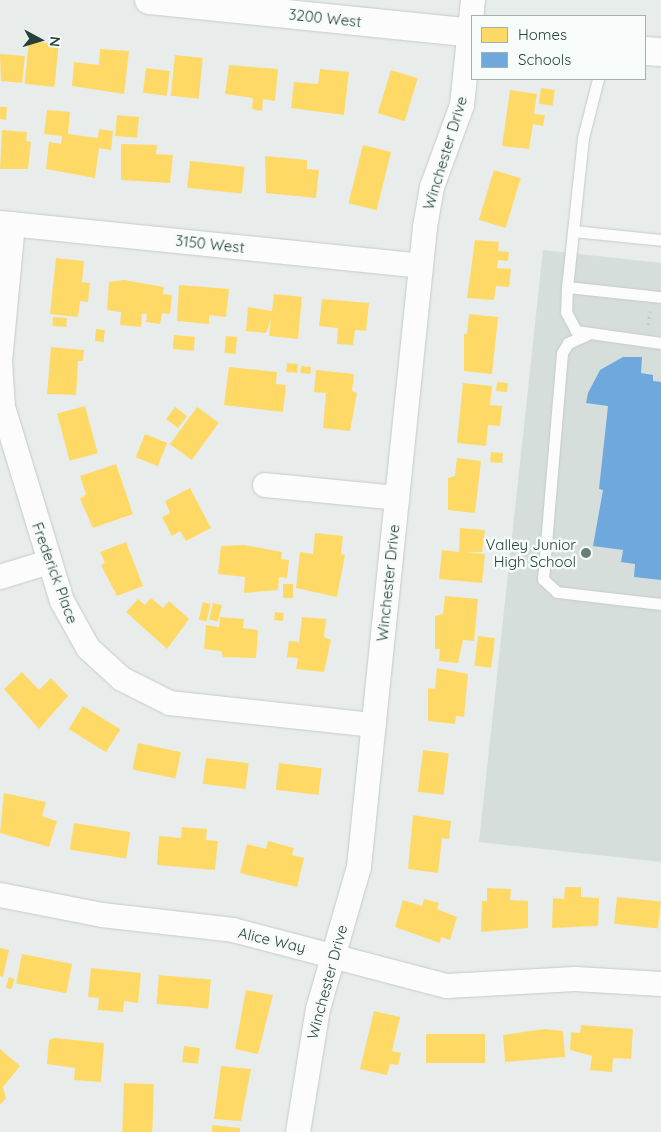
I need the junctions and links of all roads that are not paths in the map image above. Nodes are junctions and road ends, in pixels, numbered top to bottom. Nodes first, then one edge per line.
1 (149, 0) edge
2 (473, 0) edge
3 (311, 8) edge
4 (472, 15) edge
5 (471, 33) edge
6 (646, 51) edge
7 (661, 52) edge
8 (598, 80) edge
9 (7, 223) edge
10 (573, 231) junction
11 (661, 240) edge
12 (421, 266) junction
13 (567, 287) junction
14 (661, 297) edge
15 (586, 335) junction
16 (661, 342) edge
17 (266, 485) dead end
18 (397, 498) junction
19 (49, 562) junction
20 (0, 578) edge
21 (661, 604) edge
22 (374, 725) junction
23 (0, 895) edge
24 (333, 955) junction
25 (661, 984) edge
26 (298, 1132) edge

1 - 3 street, 3200 West
2 - 4 street, Winchester Drive
3 - 5 street, 3200 West
5 - 12 street, Winchester Drive
6 - 7 street
8 - 10 lane
9 - 12 street, 3150 West
9 - 19 street, Frederick Place
10 - 11 lane
10 - 13 lane
12 - 18 street, Winchester Drive
13 - 14 lane
13 - 15 lane
15 - 16 lane
15 - 21 lane
17 - 18 street
18 - 22 street, Winchester Drive
19 - 20 street
19 - 22 street, Frederick Place
22 - 24 street, Winchester Drive
23 - 24 street, Alice Way
24 - 25 street, Alice Way
24 - 26 street, Winchester Drive

